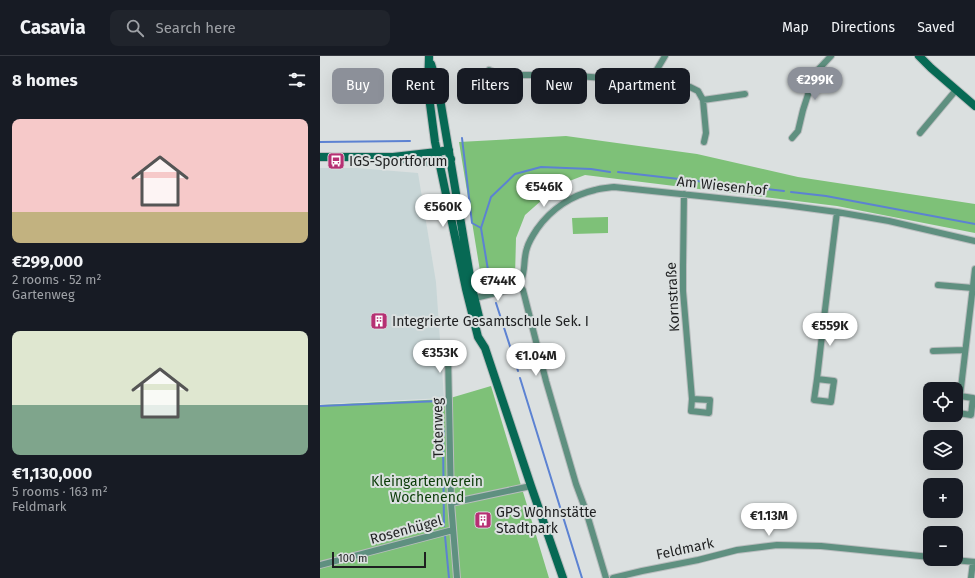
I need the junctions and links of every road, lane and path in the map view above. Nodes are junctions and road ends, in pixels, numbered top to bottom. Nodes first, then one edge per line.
1 (665, 56) edge
2 (831, 56) edge
3 (919, 56) edge
4 (429, 57) edge
5 (658, 68) edge
6 (523, 75) edge
7 (595, 77) edge
8 (690, 87) edge
9 (956, 90) junction
10 (745, 94) dead end
11 (703, 100) junction
12 (975, 106) edge
13 (920, 133) dead end
14 (792, 138) dead end
15 (704, 142) dead end
16 (449, 150) junction
17 (438, 152) junction
18 (320, 157) edge
19 (393, 157) junction
20 (451, 160) junction
21 (439, 162) junction
22 (684, 194) junction
23 (838, 212) junction
24 (975, 241) edge
25 (975, 269) edge
26 (519, 285) junction
27 (938, 285) dead end
28 (469, 288) junction
29 (973, 288) junction
30 (472, 299) junction
31 (965, 350) junction
32 (933, 351) dead end
33 (448, 354) dead end
34 (817, 379) junction
35 (962, 382) edge
36 (692, 398) dead end
37 (531, 486) junction
38 (451, 503) junction
39 (453, 530) junction
40 (923, 556) edge
41 (963, 561) edge
42 (974, 562) edge
43 (320, 565) edge
44 (457, 578) edge
45 (563, 578) edge
46 (606, 578) edge
47 (612, 578) edge
48 (971, 578) edge

1 - 5 street
2 - 14 street
3 - 9 main road
4 - 16 main road
4 - 17 main road
6 - 7 street
8 - 11 street
9 - 12 main road
9 - 13 street
10 - 11 street
11 - 15 street
16 - 17 main road
16 - 20 main road
17 - 19 main road
17 - 21 main road
18 - 19 main road
19 - 21 main road
20 - 21 main road
20 - 28 main road
21 - 28 main road
22 - 23 street, Am Wiesenhof
22 - 26 street, Am Wiesenhof
22 - 36 street, Kornstraße
23 - 24 street, Am Wiesenhof
23 - 34 street
25 - 29 street
26 - 28 street
26 - 30 street
26 - 46 street
27 - 29 street
28 - 30 main road
29 - 31 street
30 - 37 main road
31 - 32 street
31 - 35 street
33 - 38 street, Totenweg
34 - 34 street
37 - 38 street
37 - 45 main road
38 - 39 street, Totenweg
39 - 43 street, Rosenhügel
39 - 44 street, Totenweg
40 - 47 street, Feldmark
41 - 42 street
42 - 48 street

